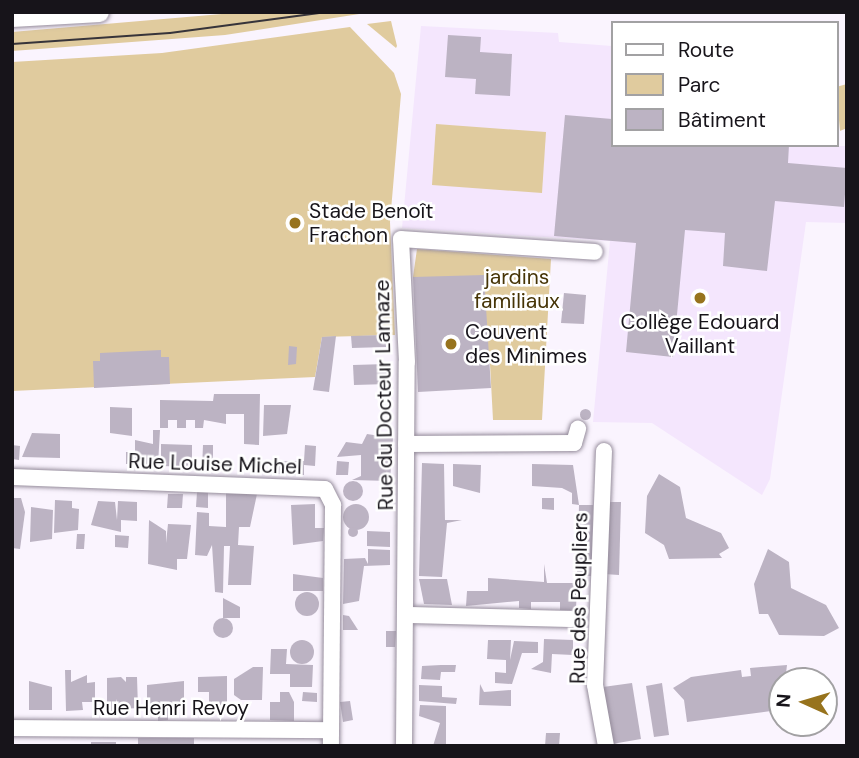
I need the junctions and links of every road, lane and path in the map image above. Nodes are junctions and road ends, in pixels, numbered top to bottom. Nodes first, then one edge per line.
1 (99, 12) edge
2 (12, 17) edge
3 (595, 252) dead end
4 (578, 429) dead end
5 (407, 444) junction
6 (604, 451) dead end
7 (12, 477) edge
8 (408, 615) junction
9 (572, 620) dead end
10 (12, 728) edge
11 (330, 738) edge
12 (404, 746) edge
13 (606, 746) edge

1 - 2 street
3 - 5 street, Rue du Docteur Lamaze
4 - 5 street
5 - 8 street, Rue du Docteur Lamaze
6 - 13 street, Rue des Peupliers
7 - 11 street, Rue Louise Michel
8 - 9 street
8 - 12 street, Rue du Docteur Lamaze
10 - 11 street, Rue Henri Revoy

